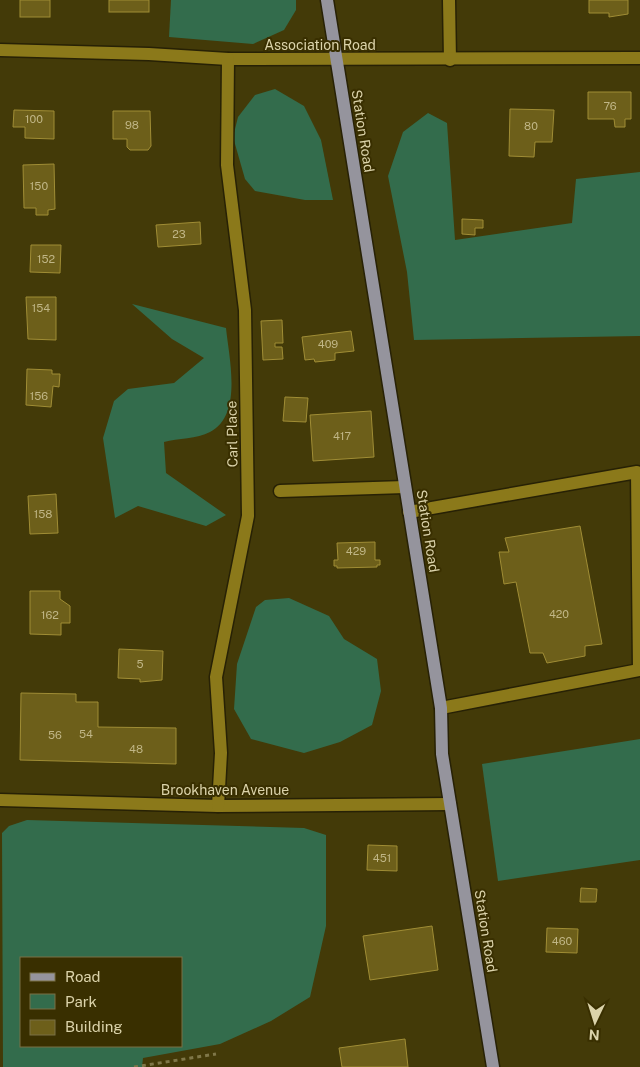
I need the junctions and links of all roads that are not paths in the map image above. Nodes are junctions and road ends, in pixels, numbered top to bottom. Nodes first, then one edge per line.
1 (327, 0) edge
2 (449, 0) edge
3 (0, 50) edge
4 (640, 58) edge
5 (228, 59) junction
6 (337, 60) junction
7 (450, 60) junction
8 (405, 487) junction
9 (280, 491) dead end
10 (409, 512) junction
11 (441, 708) junction
12 (0, 800) edge
13 (450, 804) junction
14 (218, 806) junction
15 (493, 1067) edge

1 - 6 main road, Station Road
2 - 7 street
3 - 5 street, Association Road
4 - 7 street, Association Road
5 - 6 street, Association Road
5 - 14 street, Carl Place
6 - 7 street, Association Road
6 - 8 main road, Station Road
8 - 9 street
8 - 10 main road, Station Road
10 - 11 main road, Station Road
10 - 11 street
11 - 13 main road, Station Road
12 - 14 street, Brookhaven Avenue
13 - 14 street, Brookhaven Avenue
13 - 15 main road, Station Road

